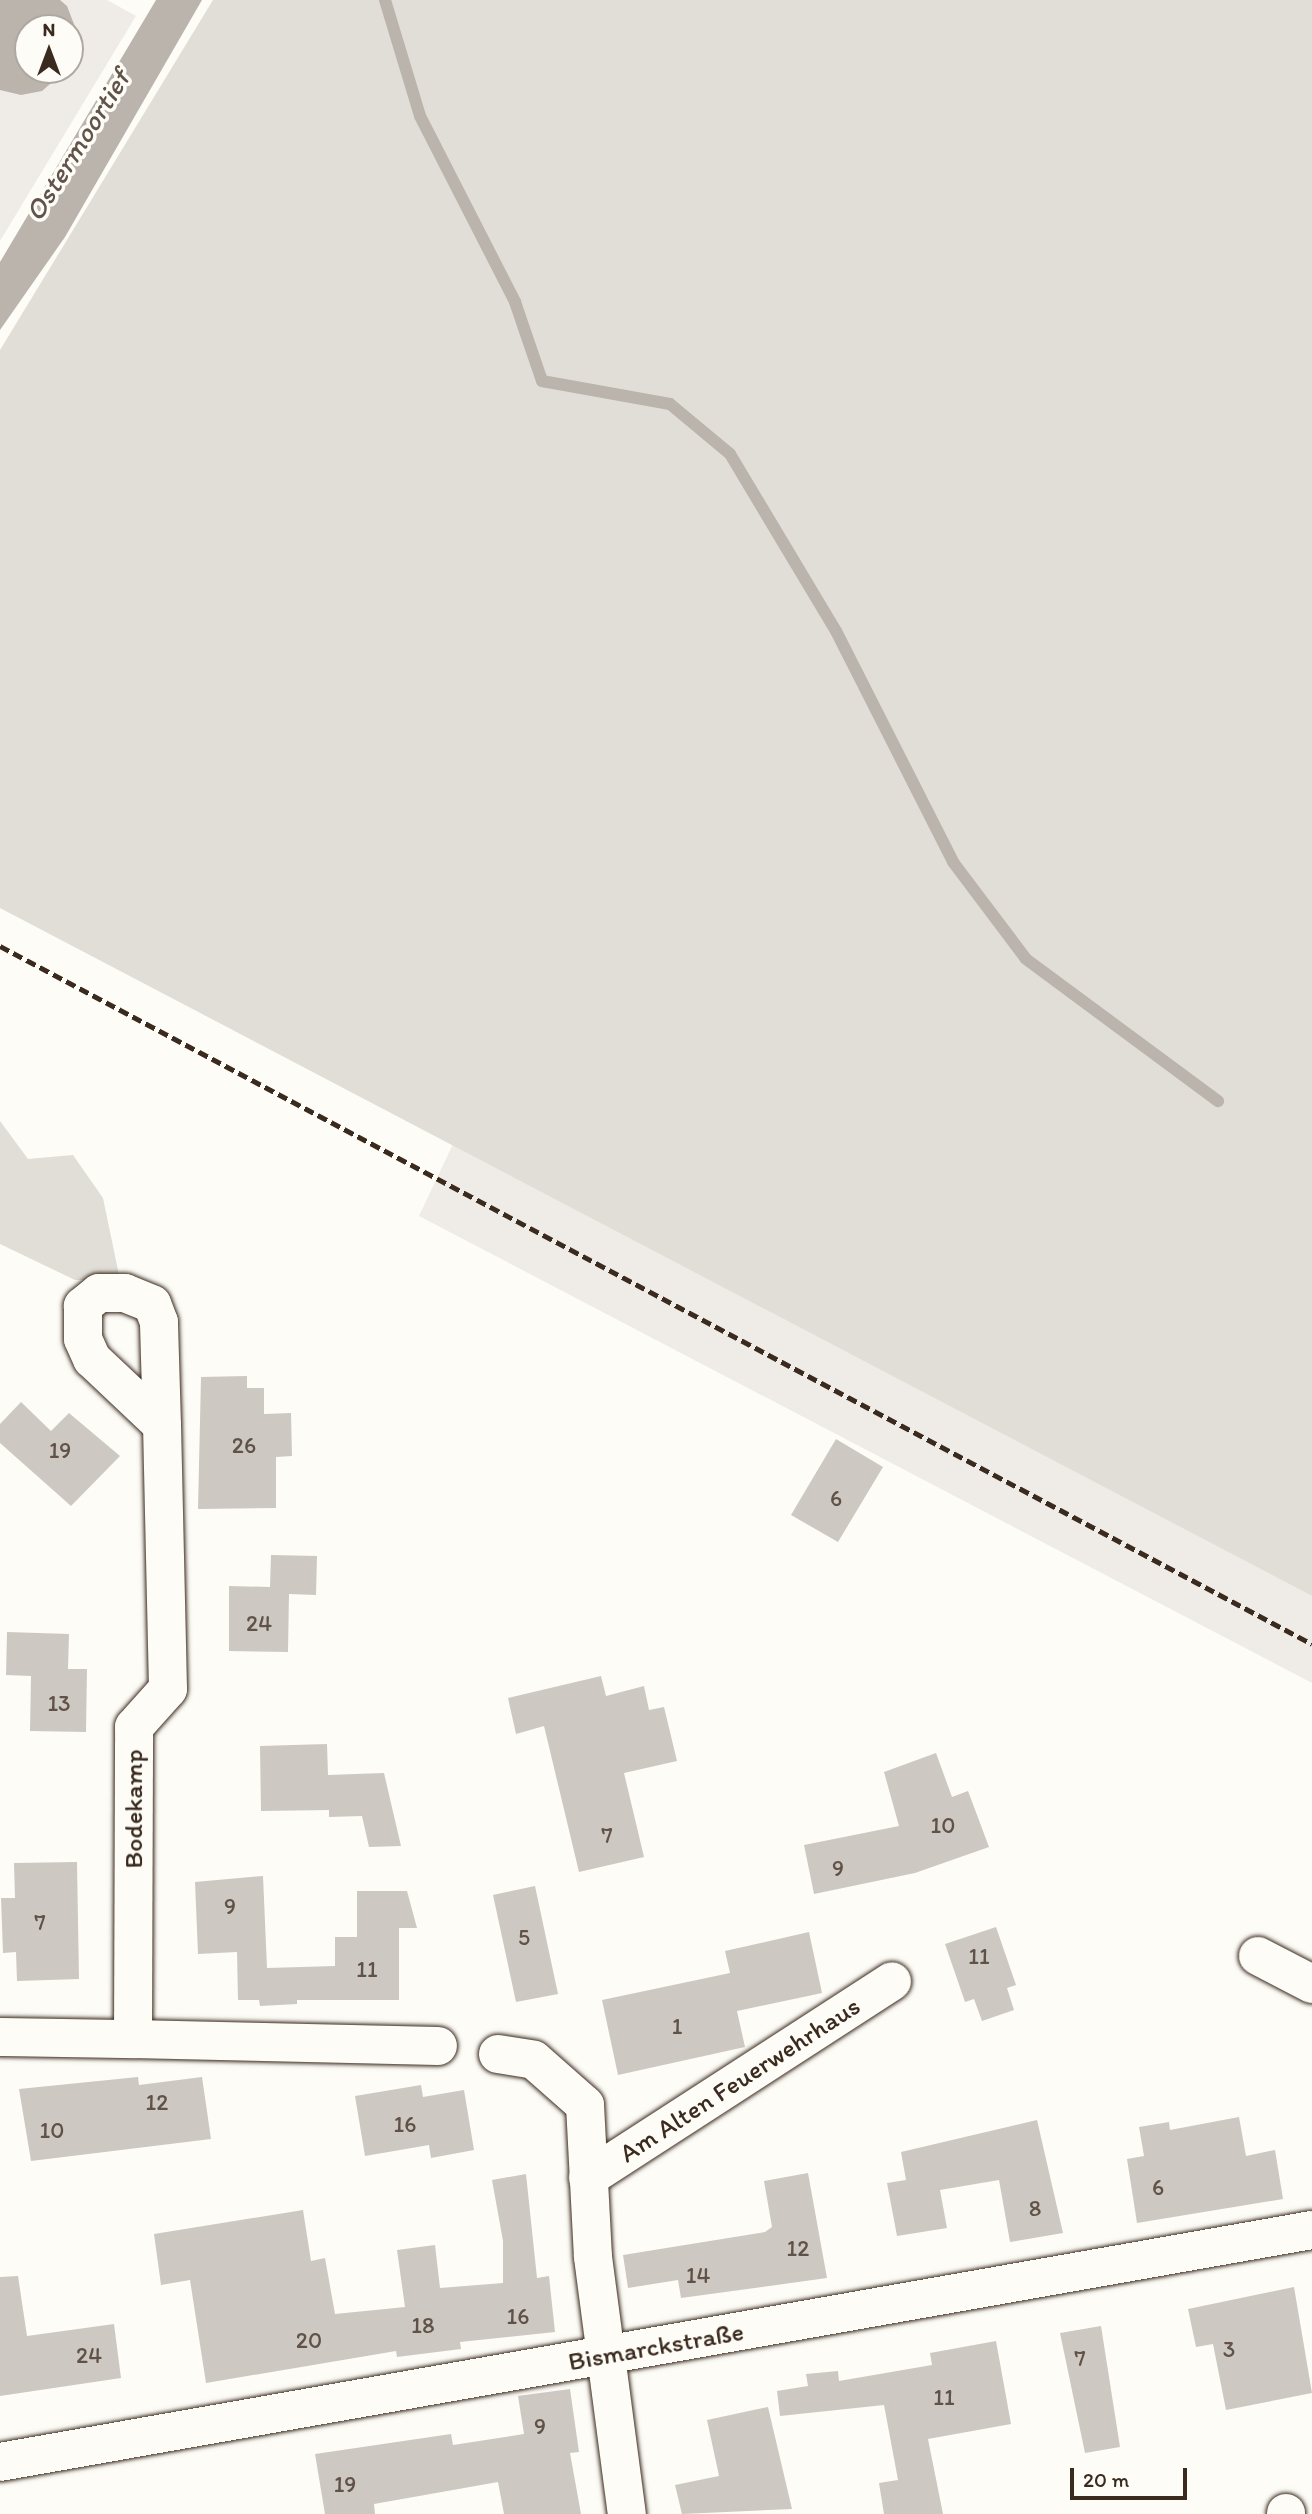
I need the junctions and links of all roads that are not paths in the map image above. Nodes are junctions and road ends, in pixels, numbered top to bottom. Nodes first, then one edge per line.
1 (162, 1425) dead end
2 (1258, 1956) dead end
3 (891, 1981) dead end
4 (1312, 1984) edge
5 (0, 2037) edge
6 (133, 2039) junction
7 (438, 2046) dead end
8 (498, 2054) dead end
9 (588, 2178) junction
10 (1312, 2230) edge
11 (604, 2356) junction
12 (0, 2462) edge
13 (627, 2514) edge

1 - 6 street, Bodekamp
2 - 4 street
3 - 9 street, Am Alten Feuerwehrhaus
5 - 6 street
6 - 7 street
8 - 9 street, Am Alten Feuerwehrhaus
9 - 11 street, Am Alten Feuerwehrhaus
10 - 11 street, Bismarckstraße
11 - 12 street, Bismarckstraße
11 - 13 street, Am Alten Feuerwehrhaus

